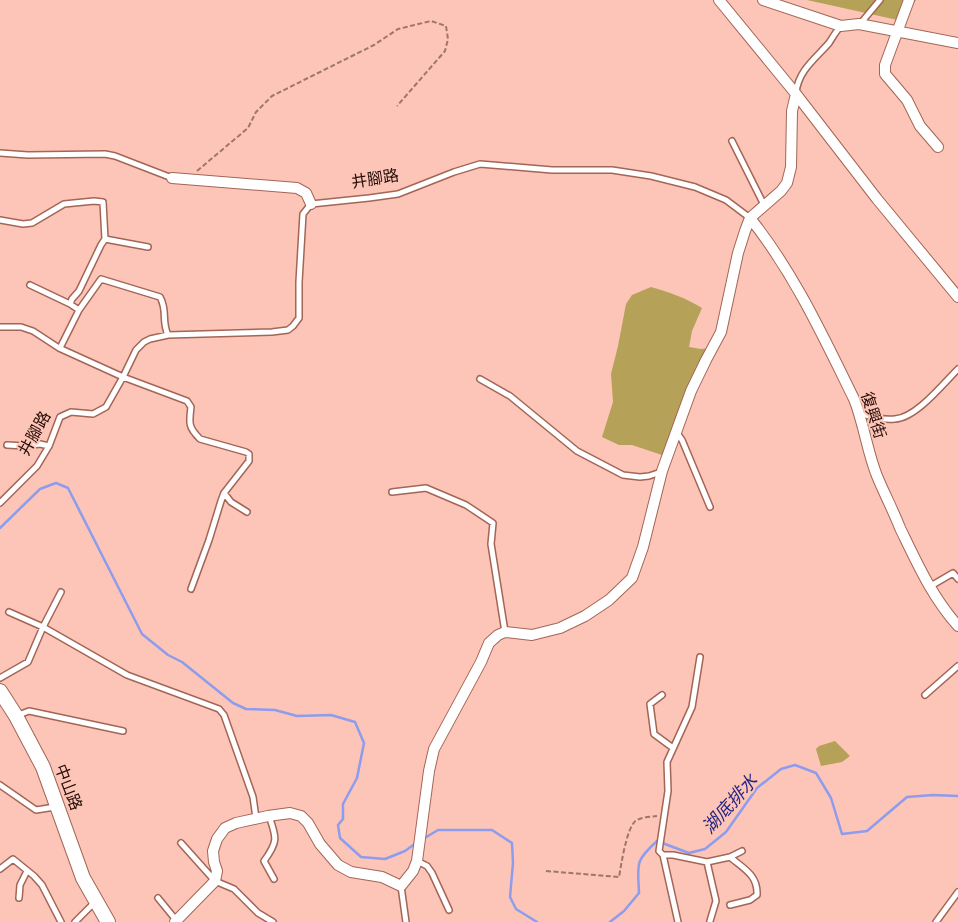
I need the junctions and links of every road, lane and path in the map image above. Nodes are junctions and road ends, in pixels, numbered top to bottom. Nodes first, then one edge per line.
1 (719, 0) edge
2 (763, 0) edge
3 (880, 0) edge
4 (909, 0) edge
5 (859, 24) junction
6 (841, 26) junction
7 (897, 32) junction
8 (958, 43) edge
9 (796, 94) junction
10 (397, 106) dead end
11 (732, 141) dead end
12 (938, 147) dead end
13 (0, 152) edge
14 (172, 178) joint
15 (188, 180) junction
16 (311, 204) junction
17 (764, 205) junction
18 (750, 218) junction
19 (0, 220) edge
20 (105, 239) junction
21 (148, 247) dead end
22 (30, 285) dead end
23 (958, 297) edge
24 (70, 304) junction
25 (79, 310) junction
26 (0, 327) edge
27 (168, 335) junction
28 (60, 348) junction
29 (958, 369) edge
30 (123, 377) junction
31 (480, 379) dead end
32 (860, 414) junction
33 (677, 433) junction
34 (7, 445) dead end
35 (49, 446) junction
36 (662, 472) junction
37 (392, 492) dead end
38 (224, 493) junction
39 (0, 504) edge
40 (710, 507) dead end
41 (247, 512) dead end
42 (956, 572) edge
43 (958, 580) edge
44 (191, 588) dead end
45 (929, 588) junction
46 (61, 592) dead end
47 (9, 612) dead end
48 (958, 626) edge
49 (43, 627) junction
50 (505, 632) junction
51 (700, 657) dead end
52 (958, 666) edge
53 (0, 678) edge
54 (0, 691) edge
55 (662, 695) dead end
56 (925, 695) dead end
57 (16, 716) junction
58 (123, 731) dead end
59 (672, 748) junction
60 (0, 785) edge
61 (58, 806) junction
62 (665, 814) junction
63 (268, 816) junction
64 (256, 818) junction
65 (181, 843) dead end
66 (742, 851) dead end
67 (661, 853) junction
68 (730, 857) junction
69 (417, 861) junction
70 (708, 862) junction
71 (0, 869) edge
72 (27, 871) junction
73 (546, 871) dead end
74 (274, 879) dead end
75 (215, 881) junction
76 (401, 886) junction
77 (958, 892) edge
78 (19, 898) dead end
79 (158, 898) dead end
80 (96, 900) junction
81 (730, 905) dead end
82 (449, 910) dead end
83 (176, 921) edge
84 (710, 921) dead end
85 (61, 922) edge
86 (75, 922) edge
87 (108, 922) edge
88 (273, 922) edge
89 (406, 922) edge
90 (678, 922) edge
91 (936, 922) edge

1 - 9 street
2 - 6 street
3 - 5 lane
4 - 7 street
5 - 6 street
5 - 7 street
6 - 9 lane
7 - 8 street
7 - 12 street
9 - 17 street
9 - 23 street
10 - 15 path
11 - 17 lane
13 - 14 lane
14 - 15 street
15 - 16 street
16 - 18 lane, 井腳路
16 - 27 lane, 井腳路
17 - 18 street
18 - 32 street, 復興街
18 - 33 street
19 - 20 lane
20 - 21 lane
20 - 24 lane
22 - 24 lane
24 - 25 lane
25 - 27 lane
25 - 28 lane
26 - 28 lane
27 - 30 lane, 井腳路
28 - 30 lane
29 - 32 lane
30 - 35 lane, 井腳路
30 - 38 lane
31 - 36 lane
32 - 45 street, 復興街
33 - 36 street
33 - 40 lane
34 - 35 lane
35 - 39 lane, 井腳路
36 - 50 street
37 - 50 lane
38 - 41 lane
38 - 44 lane
42 - 43 lane
42 - 45 lane
45 - 48 street, 復興街
46 - 49 lane
47 - 49 lane
49 - 53 lane
49 - 64 lane
50 - 69 street
51 - 59 lane
52 - 56 lane
54 - 57 street, 中山路
55 - 59 lane
57 - 58 lane
57 - 61 street, 中山路
59 - 62 lane
60 - 61 lane
61 - 80 street, 中山路
62 - 67 lane
62 - 73 path
63 - 64 street
63 - 74 lane
63 - 76 street
64 - 75 street
65 - 75 lane
66 - 68 lane
67 - 70 lane
67 - 90 lane
68 - 70 lane
68 - 81 lane
69 - 76 street
69 - 82 lane
70 - 84 lane
71 - 72 lane
72 - 78 lane
72 - 85 lane
75 - 83 street
75 - 88 lane
76 - 89 lane
77 - 91 lane
79 - 83 lane
80 - 86 lane
80 - 87 street

